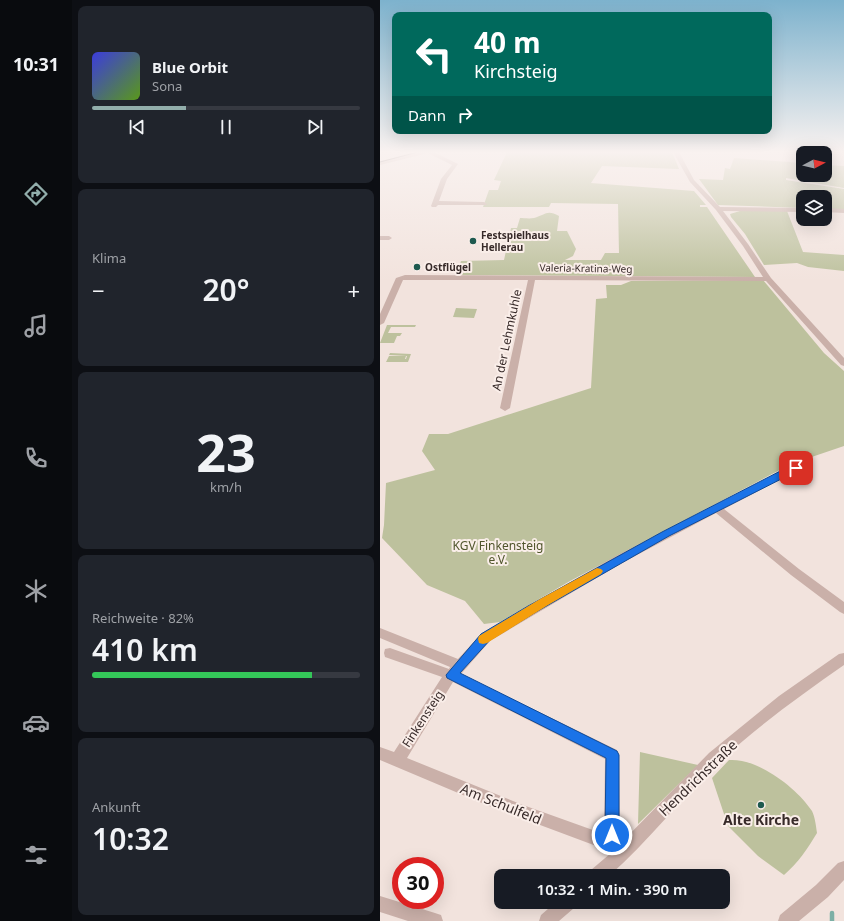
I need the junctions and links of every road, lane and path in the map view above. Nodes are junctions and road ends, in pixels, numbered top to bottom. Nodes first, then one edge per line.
1 (438, 195) edge
2 (705, 195) edge
3 (484, 204) dead end
4 (718, 209) junction
5 (796, 210) edge
6 (832, 210) edge
7 (844, 211) edge
8 (380, 238) edge
9 (389, 238) dead end
10 (532, 277) junction
11 (768, 279) junction
12 (380, 323) edge
13 (844, 363) edge
14 (505, 408) dead end
15 (796, 468) dead end
16 (716, 508) junction
17 (844, 609) edge
18 (380, 633) edge
19 (390, 653) dead end
20 (844, 658) edge
21 (455, 670) junction
22 (380, 753) edge
23 (397, 760) junction
24 (617, 848) junction
25 (602, 869) edge
26 (844, 869) edge
27 (380, 904) edge
28 (561, 909) edge
29 (435, 921) edge
30 (548, 921) edge
31 (786, 921) edge

1 - 3 street
2 - 4 street
4 - 5 street
4 - 11 street
6 - 7 street
8 - 9 street
10 - 11 street, Valeria-Kratina-Weg
10 - 12 street, Valeria-Kratina-Weg
10 - 14 street, An der Lehmkuhle
11 - 13 street
15 - 16 street, Finkensteig
16 - 17 street
16 - 21 street, Finkensteig
18 - 21 street
19 - 21 street
20 - 24 street, Hendrichstraße
21 - 23 street, Finkensteig
21 - 24 street
22 - 23 street, Am Schulfeld
23 - 24 street, Am Schulfeld
24 - 25 street, Hendrichstraße
26 - 31 street
27 - 29 street
28 - 30 street

